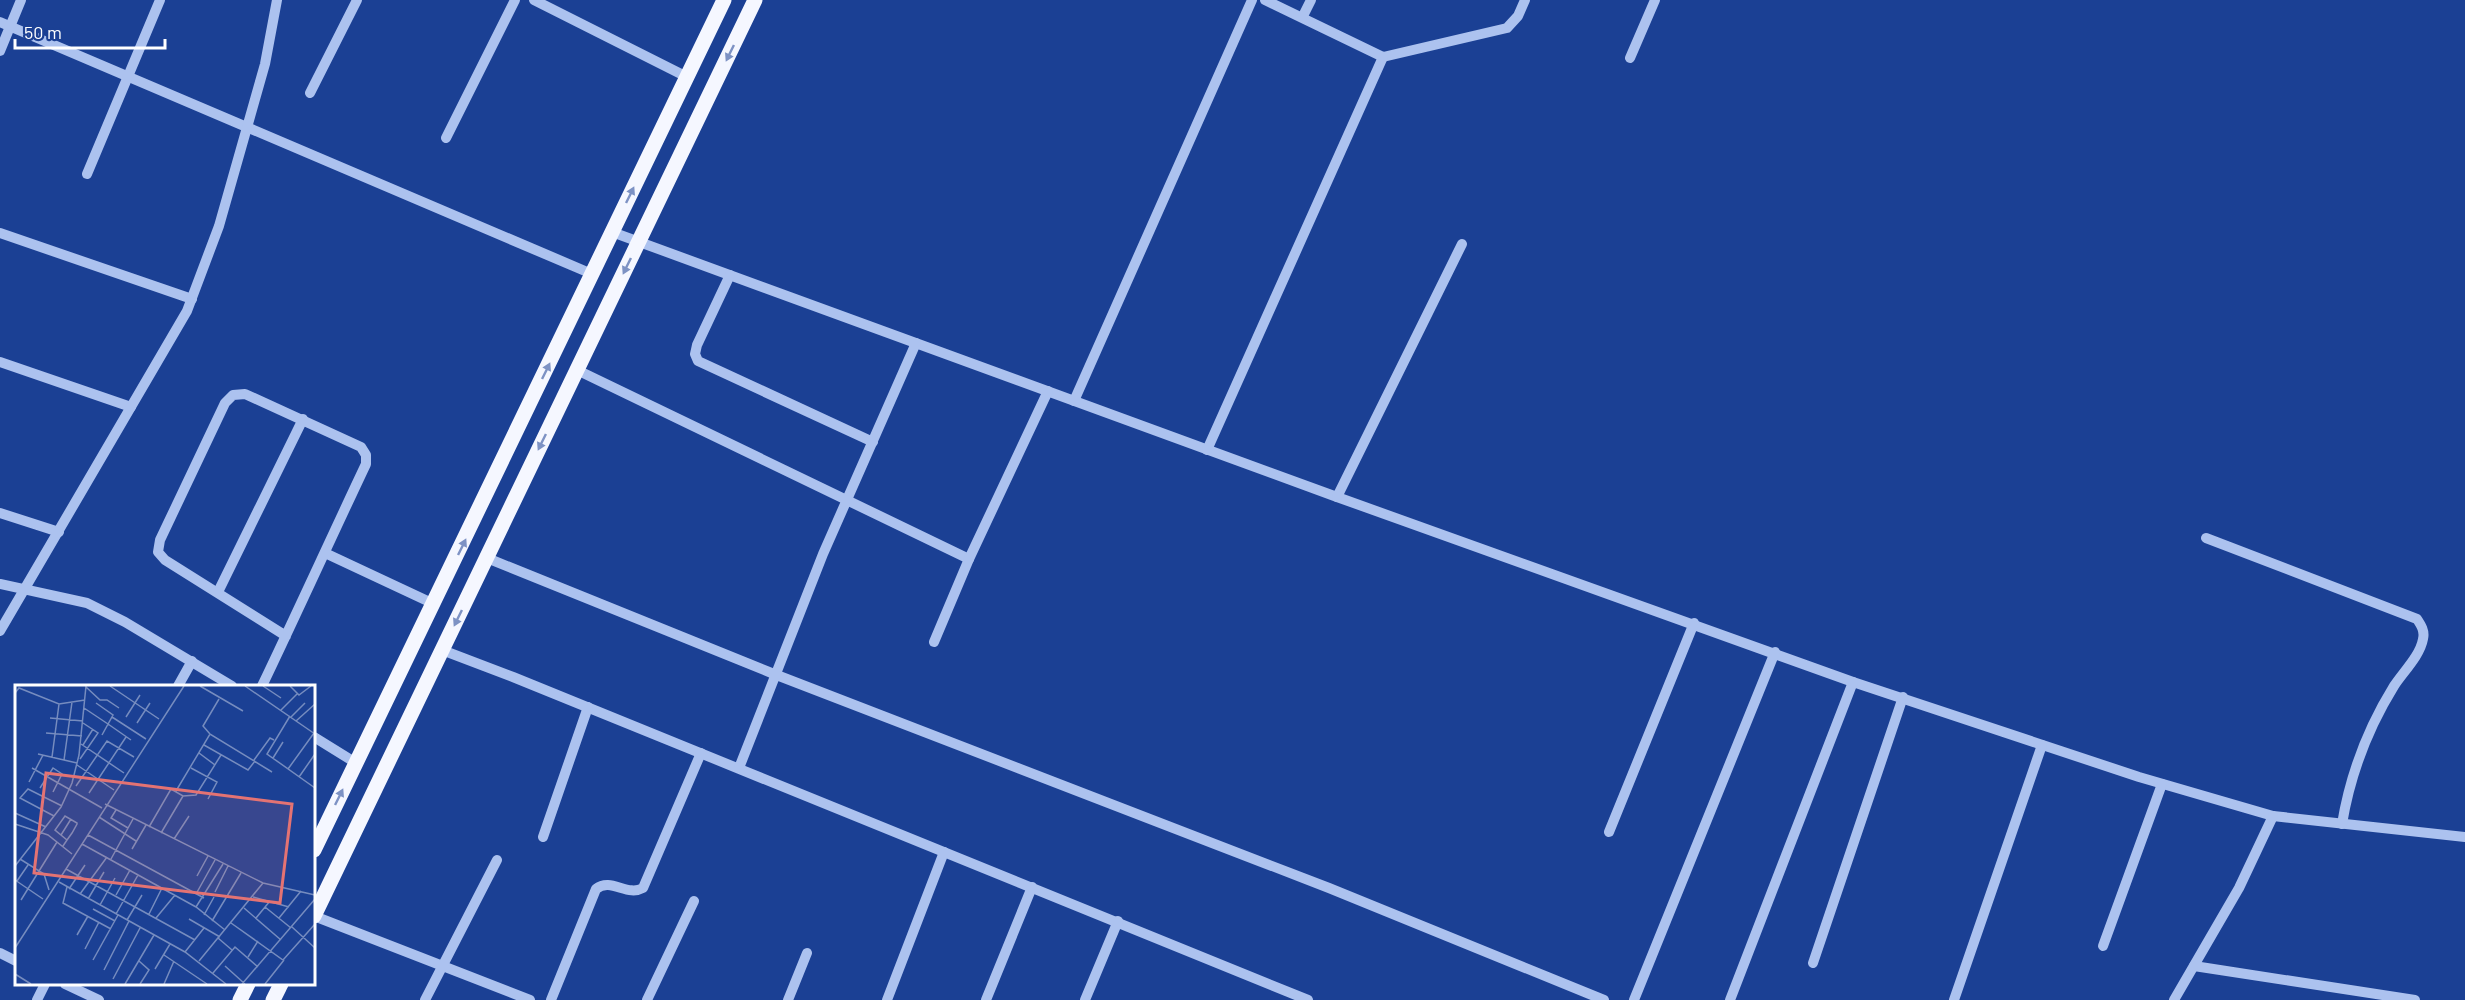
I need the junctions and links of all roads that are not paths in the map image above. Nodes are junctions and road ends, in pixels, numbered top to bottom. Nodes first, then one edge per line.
1 (21, 0) edge
2 (160, 0) edge
3 (277, 0) edge
4 (357, 0) edge
5 (515, 0) edge
6 (534, 0) edge
7 (724, 0) edge
8 (755, 0) edge
9 (1252, 0) edge
10 (1265, 0) edge
11 (1311, 0) edge
12 (1525, 0) edge
13 (1655, 0) edge
14 (1303, 16) junction
15 (5, 24) edge
16 (0, 51) edge
17 (1383, 57) junction
18 (1630, 58) dead end
19 (128, 75) junction
20 (687, 77) junction
21 (310, 93) dead end
22 (248, 126) junction
23 (446, 138) dead end
24 (87, 174) dead end
25 (612, 232) junction
26 (0, 233) edge
27 (639, 242) junction
28 (1462, 244) dead end
29 (592, 274) junction
30 (730, 275) junction
31 (192, 299) junction
32 (916, 343) junction
33 (0, 362) edge
34 (577, 370) junction
35 (1048, 391) junction
36 (1074, 401) junction
37 (131, 407) junction
38 (303, 419) junction
39 (873, 442) junction
40 (1207, 450) junction
41 (1337, 497) junction
42 (847, 501) junction
43 (0, 513) edge
44 (59, 532) junction
45 (2206, 538) dead end
46 (325, 553) junction
47 (487, 558) junction
48 (969, 559) junction
49 (0, 584) edge
50 (26, 589) junction
51 (218, 592) junction
52 (434, 604) junction
53 (1694, 623) junction
54 (0, 631) edge
55 (286, 636) junction
56 (934, 642) dead end
57 (442, 650) junction
58 (1775, 652) junction
59 (192, 661) junction
60 (774, 674) junction
61 (1853, 682) junction
62 (179, 685) edge
63 (229, 685) edge
64 (263, 685) edge
65 (1903, 697) junction
66 (588, 707) junction
67 (315, 738) edge
68 (2042, 745) junction
69 (701, 753) junction
70 (356, 763) junction
71 (739, 768) junction
72 (2162, 784) junction
73 (2273, 816) junction
74 (2342, 824) junction
75 (1609, 832) dead end
76 (543, 837) dead end
77 (2465, 837) edge
78 (315, 848) edge
79 (944, 852) junction
80 (497, 860) dead end
81 (1032, 887) junction
82 (694, 901) dead end
83 (315, 914) edge
84 (315, 916) edge
85 (1118, 921) junction
86 (2103, 946) dead end
87 (0, 953) edge
88 (807, 953) dead end
89 (15, 960) edge
90 (1813, 963) dead end
91 (442, 966) junction
92 (2193, 966) junction
93 (44, 985) edge
94 (67, 985) edge
95 (248, 985) edge
96 (280, 985) edge
97 (1284, 995) edge
98 (2358, 996) edge
99 (37, 1000) edge
100 (99, 1000) edge
101 (240, 1000) edge
102 (273, 1000) edge
103 (425, 1000) edge
104 (530, 1000) edge
105 (551, 1000) edge
106 (647, 1000) edge
107 (788, 1000) edge
108 (887, 1000) edge
109 (986, 1000) edge
110 (1085, 1000) edge
111 (1308, 1000) edge
112 (1604, 1000) edge
113 (1634, 1000) edge
114 (1730, 1000) edge
115 (1954, 1000) edge
116 (2174, 1000) edge
117 (2415, 1000) edge

1 - 15 street
2 - 19 street
3 - 22 street
4 - 21 street
5 - 23 street
6 - 20 street
7 - 20 main road
8 -> 27 main road
9 - 36 street
10 - 14 street
11 - 14 street
12 - 17 street
13 - 18 street
14 - 17 street
15 - 16 street
15 - 19 street
17 - 40 street
19 - 22 street
19 - 24 street
25 -> 20 main road
22 - 29 street
22 - 31 street
25 - 27 street
25 - 29 main road
26 - 31 street
27 - 30 street
27 -> 34 main road
28 - 41 street
52 -> 29 main road
30 - 32 street
30 - 39 street
31 - 37 street
32 - 35 street
32 - 39 street
33 - 37 street
34 - 42 street
34 -> 47 main road
35 - 36 street
35 - 48 street
36 - 40 street
37 - 44 street
38 - 46 street
38 - 51 street
38 - 51 street
39 - 42 street
40 - 41 street
41 - 53 street
42 - 48 street
42 - 60 street
43 - 44 street
44 - 50 street
45 - 74 street
46 - 52 street
46 - 55 street
47 -> 57 main road
47 - 60 street
48 - 56 street
49 - 50 street
50 - 54 street
50 - 59 street
51 - 55 street
52 - 70 main road
53 - 58 street
53 - 75 street
55 - 64 street
57 - 66 street
57 - 83 main road
58 - 61 street
58 - 113 street
59 - 62 street
59 - 63 street
60 - 71 street
60 - 112 street
61 - 65 street
61 - 114 street
65 - 68 street
65 - 90 street
66 - 69 street
66 - 76 street
67 - 70 street
68 - 72 street
68 - 115 street
69 - 71 street
69 - 105 street
78 -> 70 main road
71 - 79 street
72 - 73 street
72 - 86 street
73 - 74 street
73 - 92 street
74 - 77 street
79 - 81 street
79 - 108 street
80 - 91 street
81 - 85 street
81 - 109 street
82 - 106 street
84 - 91 street
85 - 97 street
85 - 110 street
87 - 89 street
88 - 107 street
91 - 103 street
91 - 104 street
92 - 98 street
92 - 116 street
93 - 99 street
94 - 100 street
95 - 101 main road
96 - 102 main road
97 - 111 street
98 - 117 street

